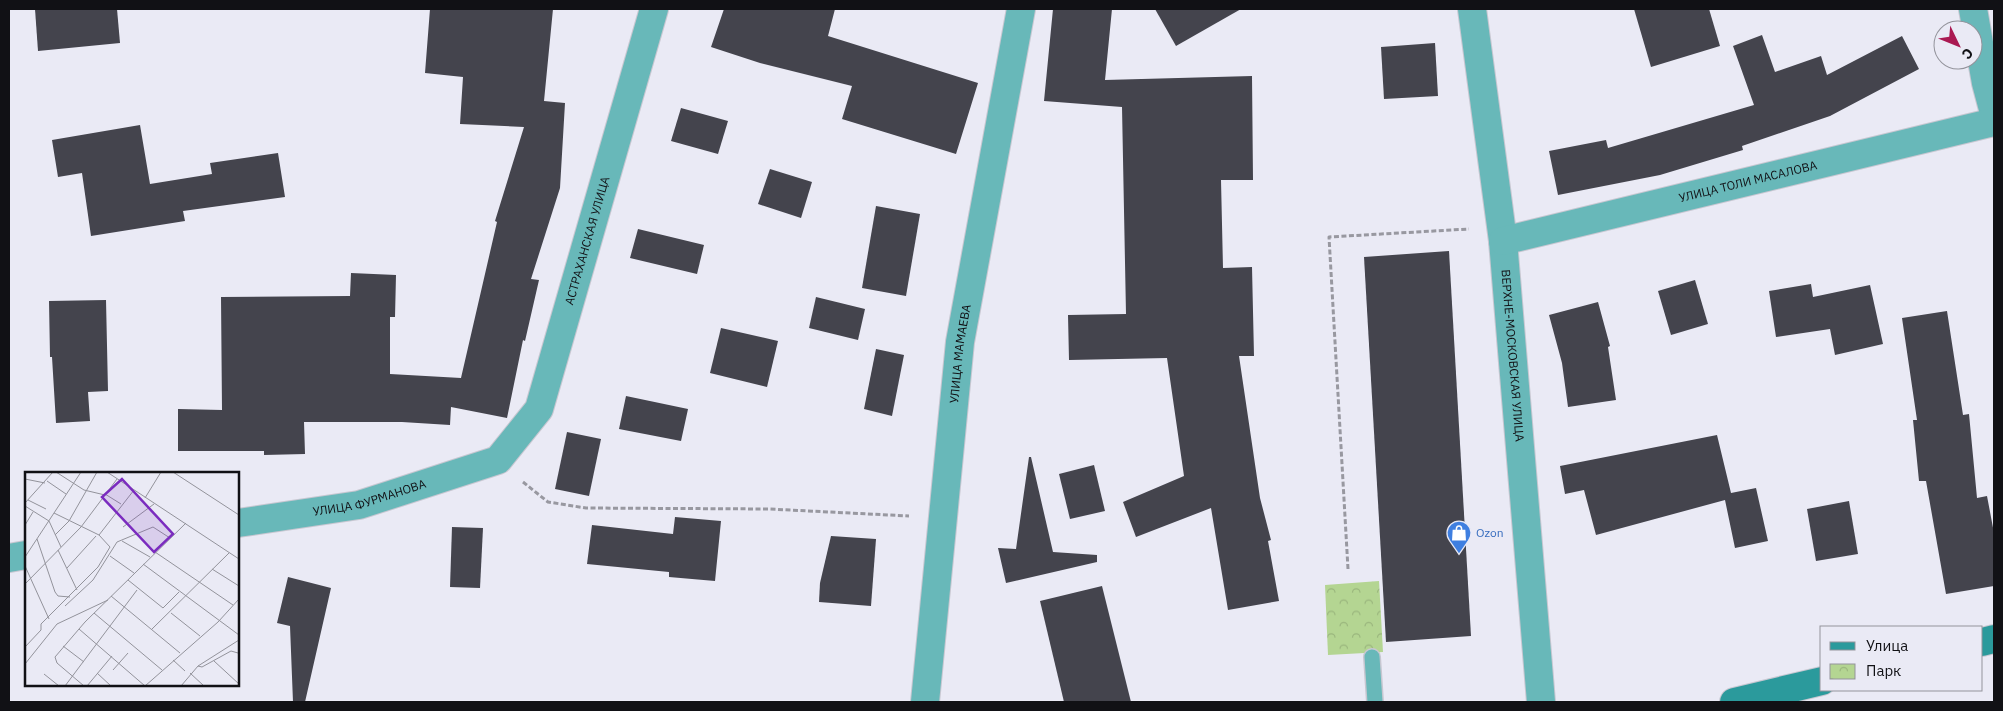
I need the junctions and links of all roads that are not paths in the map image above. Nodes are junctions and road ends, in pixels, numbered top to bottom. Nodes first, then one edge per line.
1 (654, 9) edge
2 (1021, 9) edge
3 (1472, 9) edge
4 (1973, 9) edge
5 (1990, 82) edge
6 (1994, 113) edge
7 (1994, 122) edge
8 (1503, 241) junction
9 (498, 460) joint
10 (239, 523) edge
11 (25, 555) edge
12 (9, 558) edge
13 (1372, 657) dead end
14 (1820, 681) edge
15 (925, 702) edge
16 (1375, 702) edge
17 (1542, 702) edge
18 (1734, 702) edge

1 - 9 street, АСТРАХАНСКАЯ УЛИЦА
2 - 15 street, УЛИЦА МАМАЕВА
3 - 8 street, ВЕРХНЕ-МОСКОВСКАЯ УЛИЦА
4 - 5 street
5 - 6 street
7 - 8 street, УЛИЦА ТОЛИ МАСАЛОВА
8 - 17 street, ВЕРХНЕ-МОСКОВСКАЯ УЛИЦА
9 - 10 street, УЛИЦА ФУРМАНОВА
11 - 12 street
13 - 16 lane
14 - 18 street

